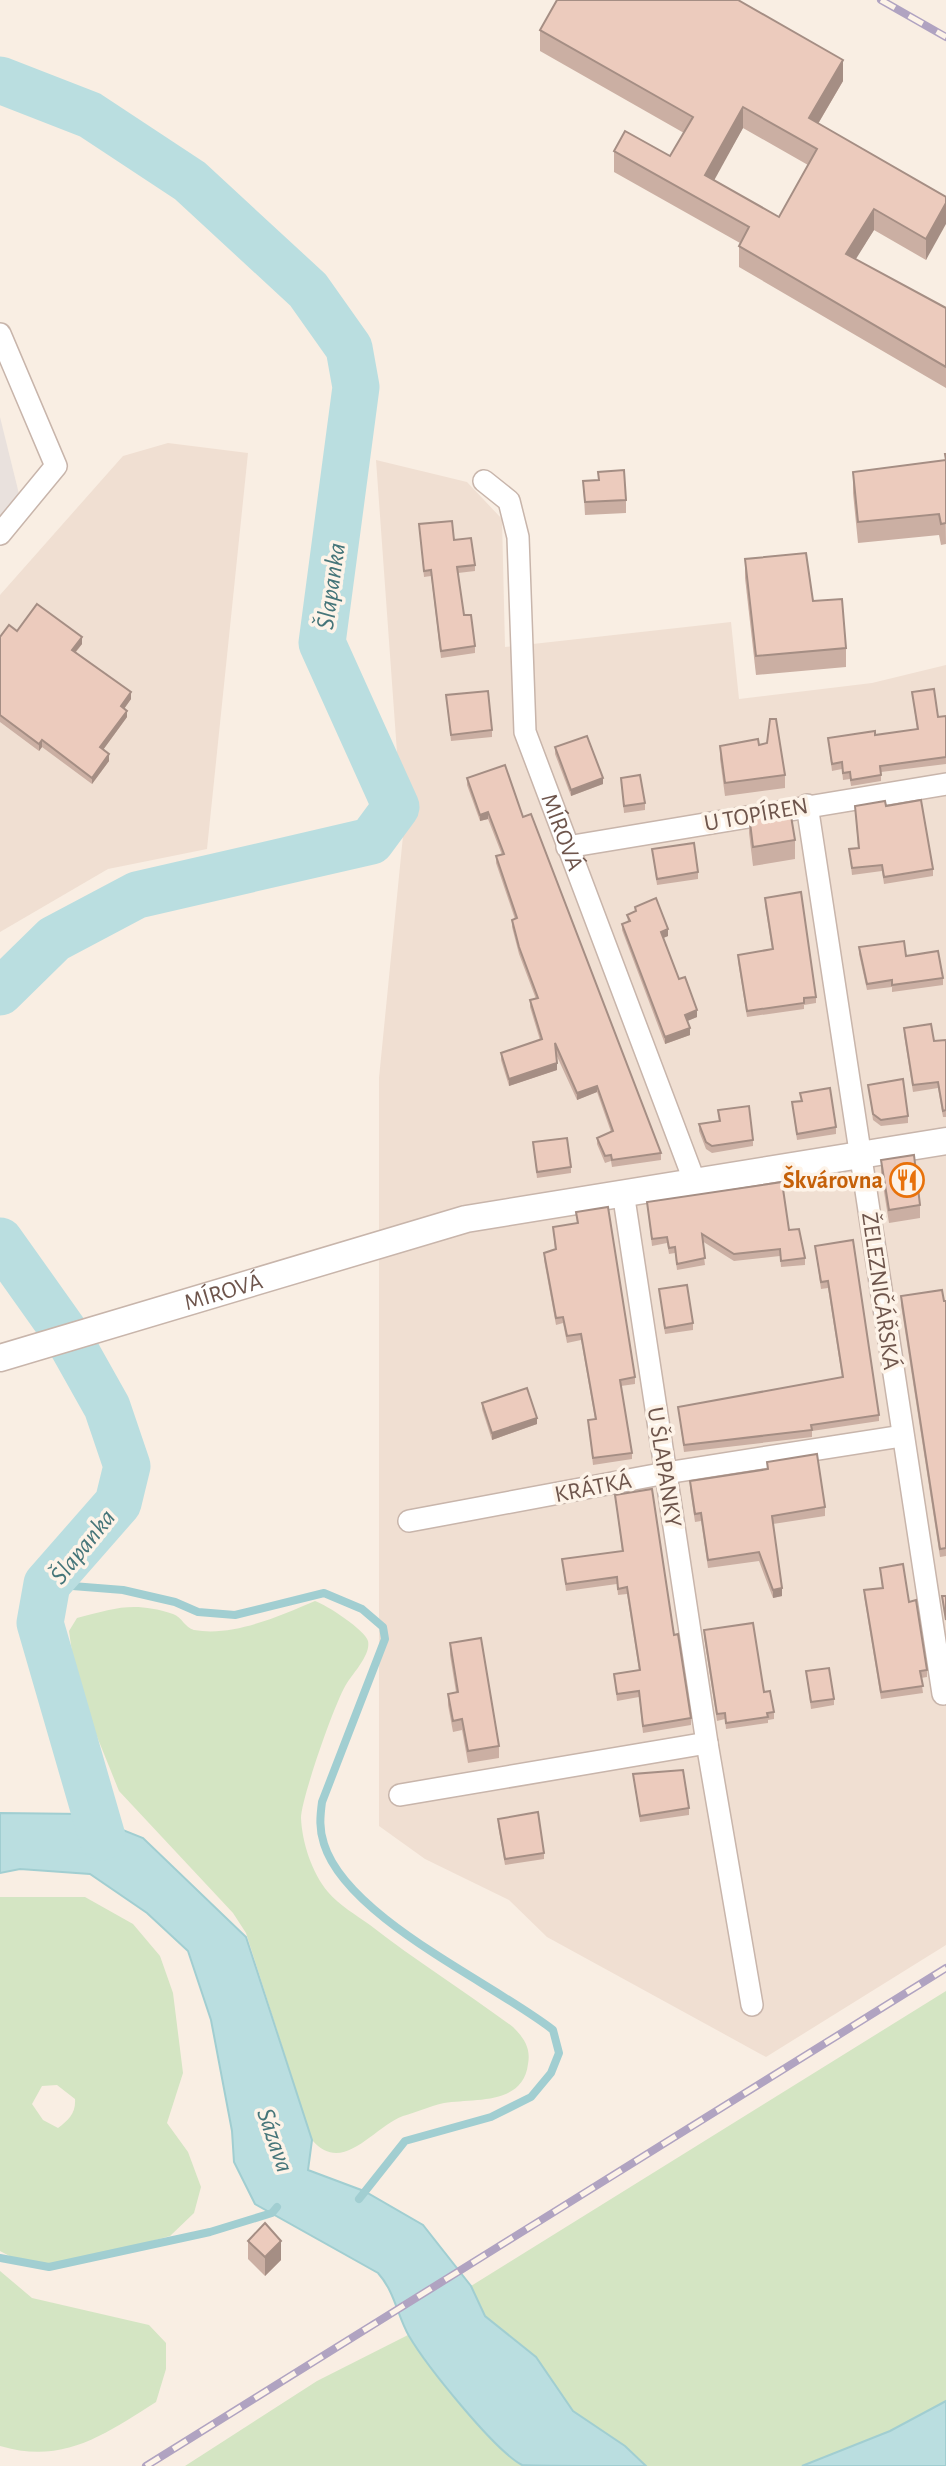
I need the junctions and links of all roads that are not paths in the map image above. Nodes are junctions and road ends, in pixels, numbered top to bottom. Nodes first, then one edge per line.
1 (0, 334) edge
2 (484, 481) dead end
3 (0, 534) edge
4 (946, 784) edge
5 (807, 806) junction
6 (567, 847) junction
7 (946, 1141) edge
8 (861, 1154) junction
9 (694, 1180) junction
10 (623, 1192) junction
11 (0, 1358) edge
12 (902, 1436) junction
13 (666, 1474) junction
14 (409, 1521) dead end
15 (943, 1694) dead end
16 (707, 1743) junction
17 (400, 1795) dead end
18 (752, 2005) dead end

1 - 3 street
2 - 6 street, MÍROVÁ
4 - 5 street, U TOPÍREN
5 - 6 street, U TOPÍREN
5 - 8 street, ŽELEZNIČÁŘSKÁ
6 - 9 street, MÍROVÁ
7 - 8 street, MÍROVÁ
8 - 9 street, MÍROVÁ
8 - 12 street, ŽELEZNIČÁŘSKÁ
9 - 10 street, MÍROVÁ
10 - 11 street, MÍROVÁ
10 - 13 street, U ŠLAPANKY
12 - 13 street, KRÁTKÁ
12 - 15 street, ŽELEZNIČÁŘSKÁ
13 - 14 street, KRÁTKÁ
13 - 16 street, U ŠLAPANKY
16 - 17 street
16 - 18 street, U ŠLAPANKY

